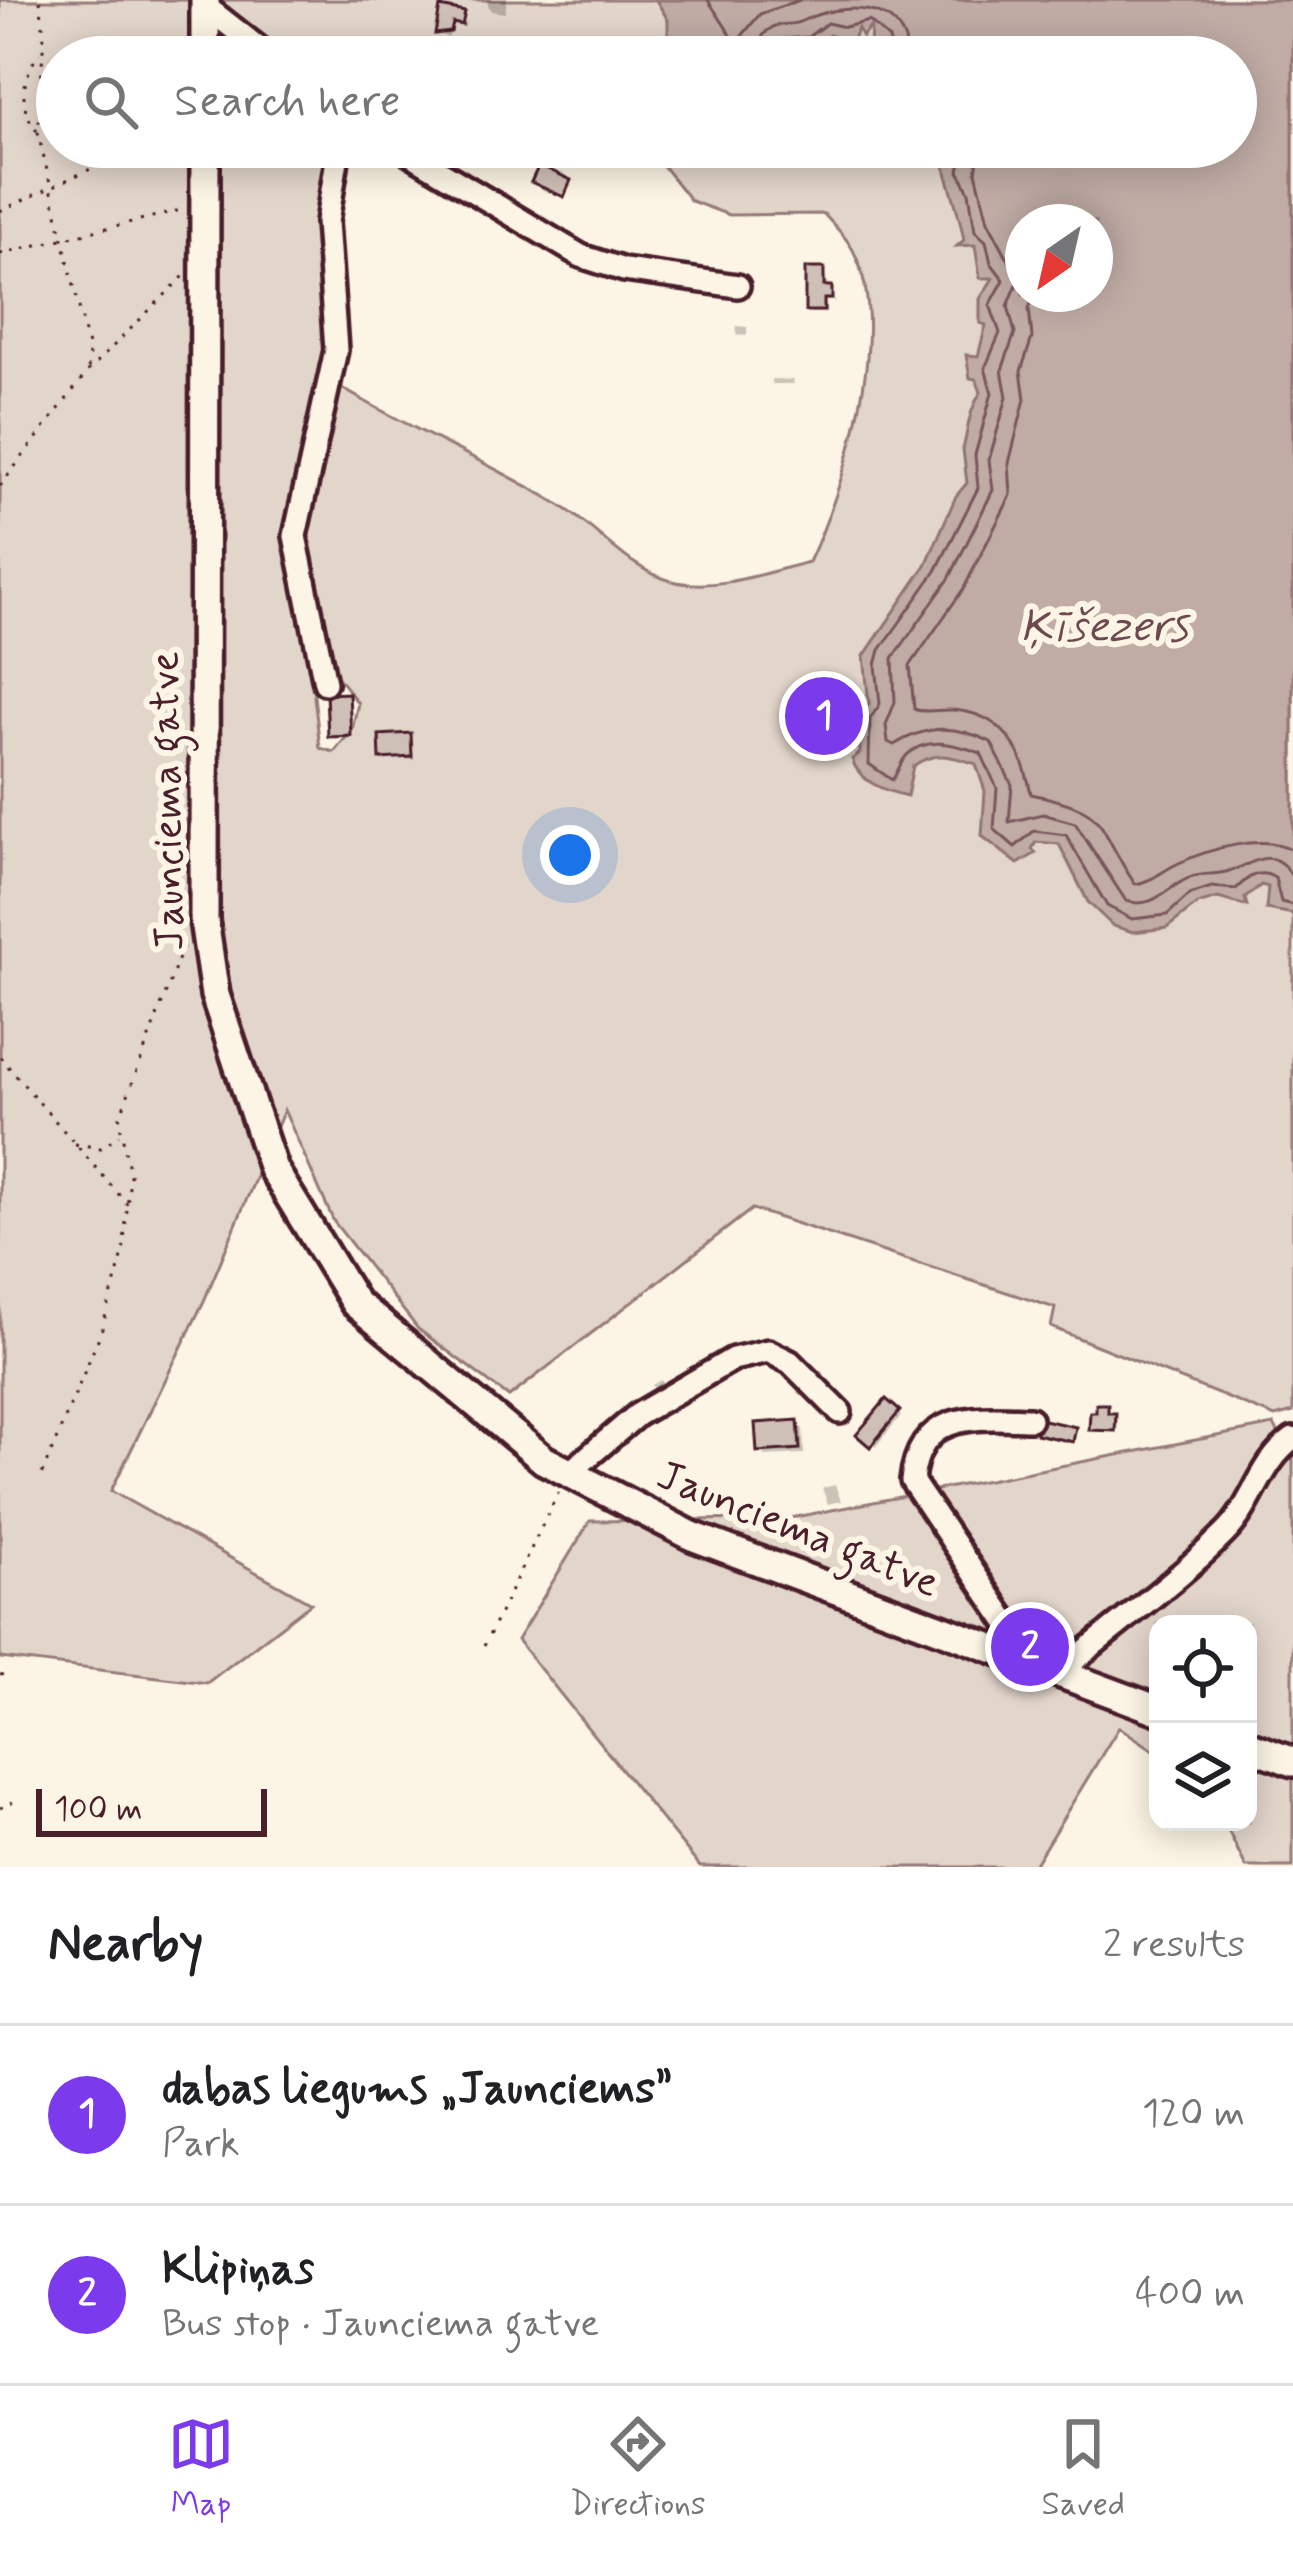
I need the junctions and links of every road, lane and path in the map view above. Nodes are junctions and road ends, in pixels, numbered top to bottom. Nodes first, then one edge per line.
1 (40, 0) edge
2 (205, 3) edge
3 (41, 36) edge
4 (205, 36) edge
5 (245, 36) edge
6 (36, 58) edge
7 (36, 130) edge
8 (44, 168) edge
9 (92, 168) edge
10 (205, 168) edge
11 (336, 168) edge
12 (434, 168) edge
13 (48, 188) junction
14 (205, 206) junction
15 (0, 211) edge
16 (62, 242) junction
17 (0, 254) edge
18 (204, 255) junction
19 (737, 286) dead end
20 (88, 371) junction
21 (0, 486) edge
22 (325, 683) dead end
23 (204, 920) junction
24 (0, 1057) edge
25 (121, 1133) junction
26 (75, 1144) junction
27 (130, 1207) junction
28 (840, 1412) dead end
29 (1030, 1419) dead end
30 (1293, 1439) edge
31 (569, 1473) junction
32 (42, 1474) dead end
33 (484, 1646) dead end
34 (1047, 1667) junction
35 (11, 1673) dead end
36 (0, 1675) edge
37 (1149, 1707) edge
38 (1257, 1748) edge
39 (1293, 1762) edge
40 (13, 1802) dead end
41 (0, 1808) edge

1 - 3 path
2 - 4 main road
2 - 5 street
6 - 7 path
8 - 13 path
9 - 13 path
10 - 14 main road, Jaunciema gatve
11 - 22 street
12 - 19 street
13 - 15 path
13 - 16 path
14 - 16 path
14 - 18 main road, Jaunciema gatve
16 - 17 path
16 - 20 path
18 - 20 path
18 - 23 main road, Jaunciema gatve
20 - 21 path
23 - 25 path
23 - 31 main road, Jaunciema gatve
24 - 26 path
25 - 26 path
25 - 27 path
26 - 27 path
27 - 32 path
28 - 31 street
29 - 34 street
30 - 34 street
31 - 33 path
31 - 34 main road, Jaunciema gatve
34 - 37 main road, Jaunciema gatve
35 - 36 path
38 - 39 main road
40 - 41 path

